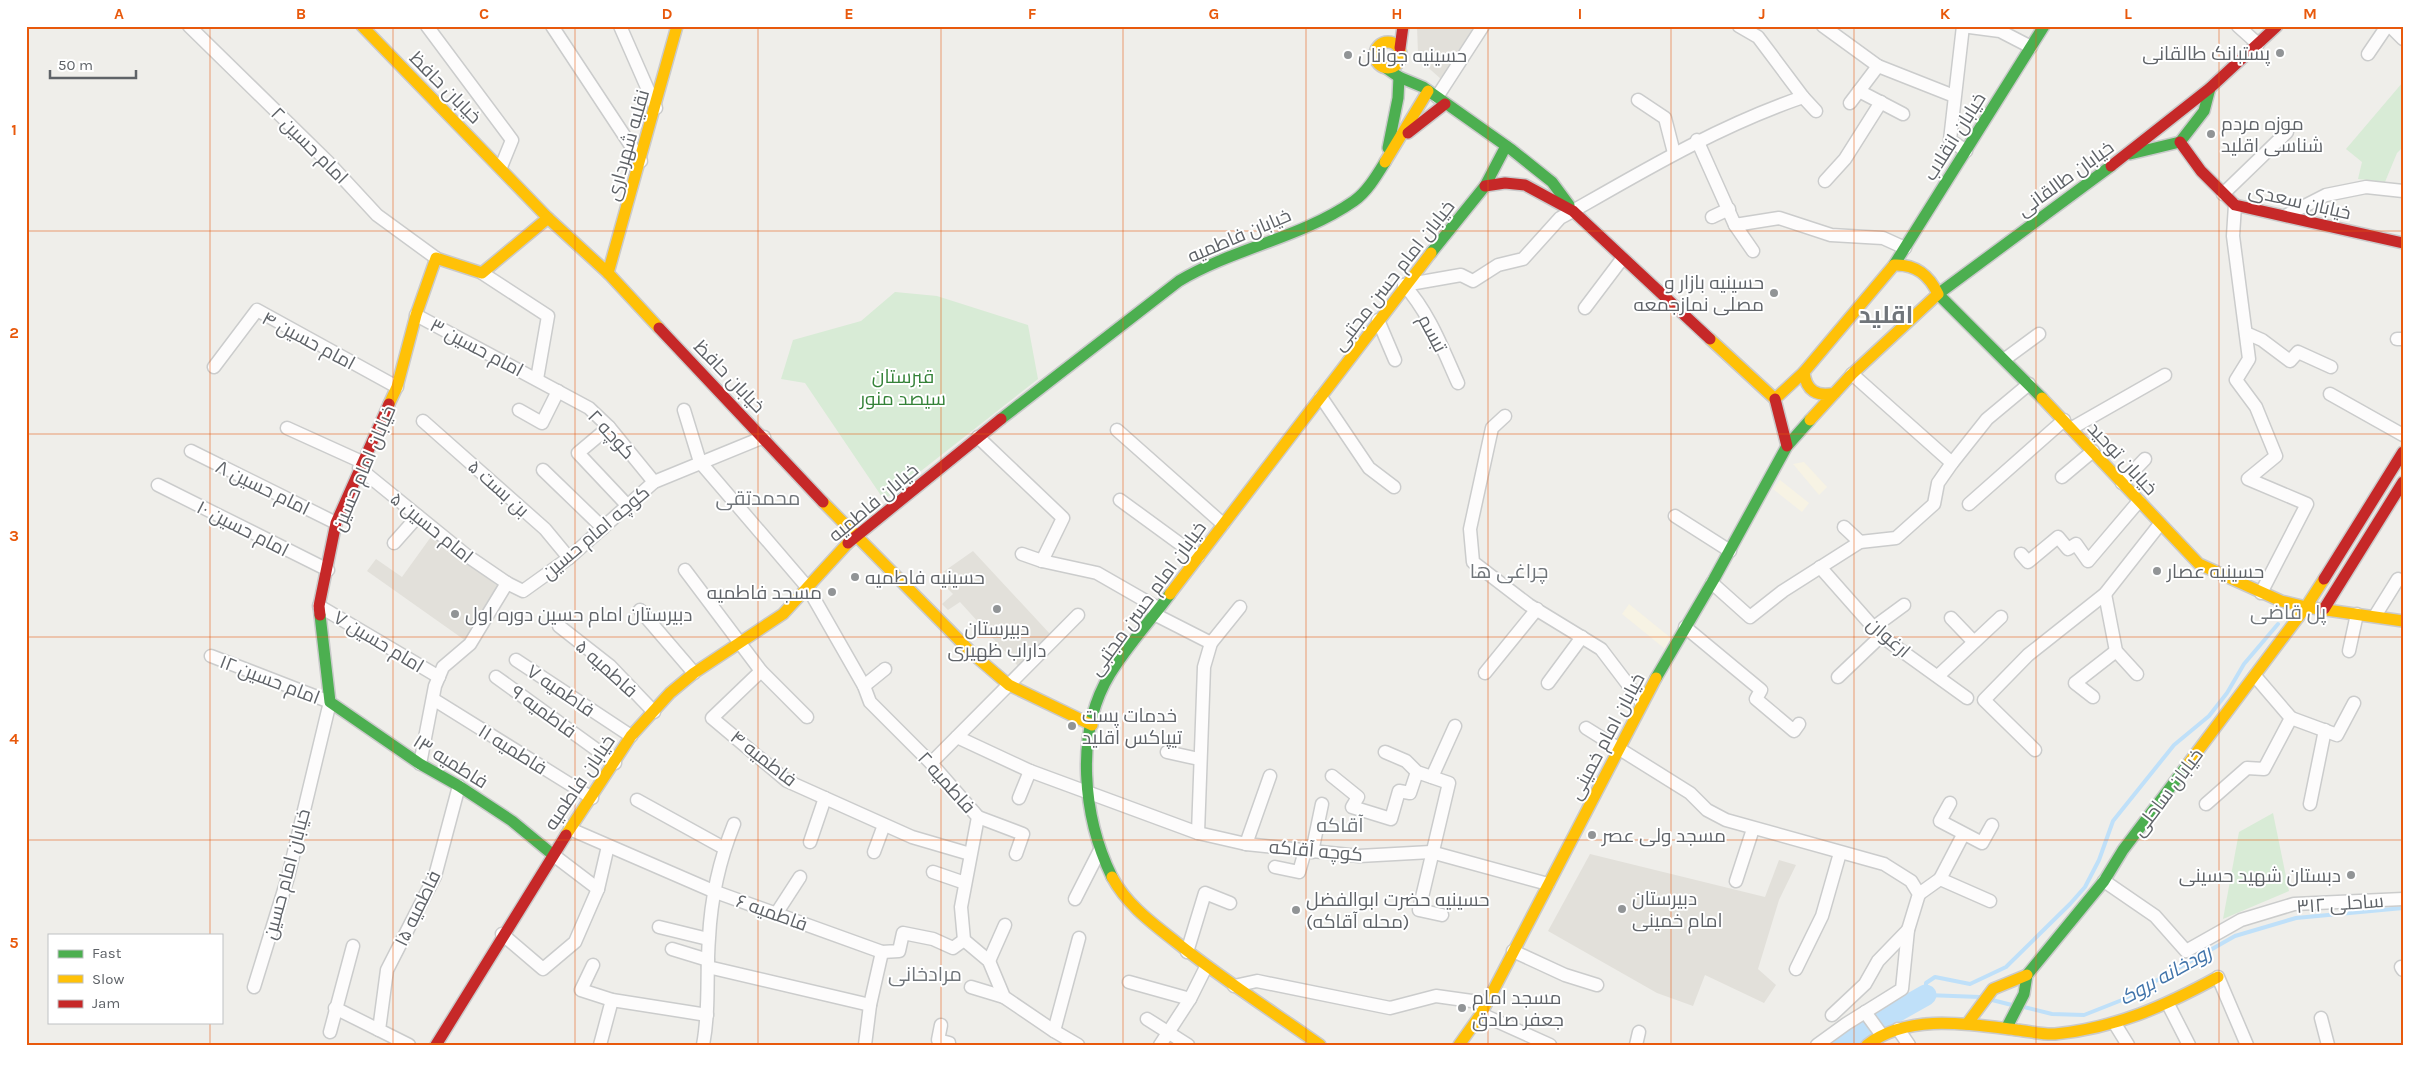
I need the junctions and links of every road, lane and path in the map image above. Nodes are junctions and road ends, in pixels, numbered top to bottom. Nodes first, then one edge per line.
1 (189, 26) edge
2 (362, 26) edge
3 (427, 26) edge
4 (552, 26) edge
5 (620, 26) edge
6 (678, 26) edge
7 (1385, 26) edge
8 (1403, 26) edge
9 (1483, 26) edge
10 (1739, 26) edge
11 (1823, 26) edge
12 (1962, 26) edge
13 (2044, 26) edge
14 (2238, 26) edge
15 (2277, 26) edge
16 (2389, 26) edge
17 (2403, 40) edge
18 (1381, 44) junction
19 (2258, 44) junction
20 (2031, 47) junction
21 (1401, 50) junction
22 (2368, 54) dead end
23 (1878, 66) junction
24 (1386, 68) junction
25 (1399, 77) junction
26 (2210, 88) junction
27 (1859, 91) junction
28 (1433, 95) junction
29 (1954, 96) junction
30 (1803, 98) junction
31 (1638, 100) dead end
32 (1880, 102) junction
33 (1850, 103) dead end
34 (656, 108) junction
35 (1816, 111) dead end
36 (1903, 114) dead end
37 (2287, 132) dead end
38 (1400, 137) junction
39 (1698, 140) junction
40 (2180, 142) junction
41 (1506, 146) junction
42 (1966, 151) junction
43 (1674, 153) junction
44 (2128, 154) junction
45 (1386, 157) junction
46 (641, 161) junction
47 (500, 167) junction
48 (1825, 181) dead end
49 (1485, 186) junction
50 (2403, 191) edge
51 (2223, 194) junction
52 (2235, 205) junction
53 (1728, 209) junction
54 (1573, 210) junction
55 (2287, 215) junction
56 (1712, 217) dead end
57 (548, 218) junction
58 (1735, 225) junction
59 (2403, 243) edge
60 (1905, 248) junction
61 (1753, 251) dead end
62 (436, 258) junction
63 (1622, 259) junction
64 (1894, 265) junction
65 (482, 273) junction
66 (608, 273) junction
67 (1404, 285) junction
68 (1938, 294) junction
69 (1585, 308) dead end
70 (416, 315) junction
71 (1378, 320) junction
72 (2246, 333) junction
73 (2040, 334) dead end
74 (2005, 359) junction
75 (1395, 360) dead end
76 (214, 367) dead end
77 (2331, 367) dead end
78 (1804, 372) junction
79 (1852, 374) junction
80 (2165, 376) dead end
81 (537, 379) junction
82 (1458, 383) dead end
83 (2029, 384) junction
84 (397, 387) junction
85 (558, 391) junction
86 (1835, 393) junction
87 (2330, 394) dead end
88 (1321, 397) junction
89 (1775, 400) junction
90 (519, 410) dead end
91 (684, 410) dead end
92 (1505, 416) dead end
93 (423, 421) dead end
94 (2068, 424) junction
95 (287, 428) dead end
96 (609, 428) junction
97 (1117, 430) dead end
98 (2403, 435) edge
99 (764, 437) junction
100 (978, 437) junction
101 (1787, 446) junction
102 (191, 451) dead end
103 (2093, 451) junction
104 (2403, 452) edge
105 (2145, 459) dead end
106 (700, 462) junction
107 (1952, 463) junction
108 (361, 465) junction
109 (543, 470) dead end
110 (2062, 476) dead end
111 (654, 482) junction
112 (2403, 482) edge
113 (2122, 483) junction
114 (158, 485) dead end
115 (1394, 487) dead end
116 (2376, 495) junction
117 (1120, 500) dead end
118 (2139, 501) junction
119 (2388, 503) junction
120 (1970, 504) dead end
121 (627, 505) junction
122 (2403, 509) edge
123 (418, 516) junction
124 (1675, 516) dead end
125 (336, 524) junction
126 (1224, 524) junction
127 (2160, 524) junction
128 (1844, 527) dead end
129 (603, 528) junction
130 (855, 537) junction
131 (1860, 542) junction
132 (394, 543) dead end
133 (1730, 551) junction
134 (1022, 554) dead end
135 (2020, 554) dead end
136 (1198, 557) junction
137 (570, 558) junction
138 (1042, 561) junction
139 (1820, 567) junction
140 (328, 570) junction
141 (685, 570) dead end
142 (2398, 578) dead end
143 (507, 583) junction
144 (1712, 583) junction
145 (808, 588) junction
146 (2105, 594) junction
147 (2261, 594) junction
148 (1904, 605) dead end
149 (318, 606) junction
150 (1240, 607) dead end
151 (2306, 608) junction
152 (1537, 609) junction
153 (640, 610) dead end
154 (2324, 610) junction
155 (1156, 611) junction
156 (2356, 614) junction
157 (1078, 615) dead end
158 (2375, 616) junction
159 (2001, 617) dead end
160 (1952, 618) dead end
161 (2403, 621) edge
162 (559, 626) dead end
163 (1685, 627) junction
164 (1878, 631) junction
165 (1582, 638) junction
166 (740, 642) junction
167 (1974, 642) junction
168 (1211, 643) junction
169 (2116, 651) junction
170 (2349, 652) dead end
171 (211, 656) dead end
172 (516, 660) dead end
173 (885, 670) dead end
174 (761, 671) junction
175 (694, 673) junction
176 (1485, 673) dead end
177 (2136, 674) dead end
178 (1938, 676) junction
179 (2255, 676) junction
180 (439, 677) junction
181 (496, 677) dead end
182 (1838, 677) dead end
183 (1548, 683) dead end
184 (1009, 685) junction
185 (864, 686) junction
186 (2093, 697) dead end
187 (1967, 698) dead end
188 (433, 699) junction
189 (330, 702) junction
190 (1642, 703) junction
191 (2354, 704) dead end
192 (654, 712) junction
193 (807, 717) dead end
194 (2291, 718) junction
195 (1799, 724) dead end
196 (1092, 725) junction
197 (1455, 726) dead end
198 (1586, 728) dead end
199 (2325, 730) junction
200 (631, 736) junction
201 (958, 737) junction
202 (1619, 748) junction
203 (2035, 750) dead end
204 (1167, 752) dead end
205 (1385, 752) dead end
206 (1199, 760) junction
207 (615, 763) junction
208 (932, 763) junction
209 (420, 764) junction
210 (1030, 771) junction
211 (1417, 772) junction
212 (1270, 776) dead end
213 (1332, 776) dead end
214 (1432, 777) junction
215 (459, 786) junction
216 (1088, 793) junction
217 (592, 798) junction
218 (825, 798) junction
219 (1019, 798) dead end
220 (637, 800) dead end
221 (1950, 803) dead end
222 (1322, 804) dead end
223 (2206, 804) dead end
224 (2310, 804) dead end
225 (978, 818) junction
226 (734, 824) dead end
227 (884, 825) junction
228 (1992, 825) dead end
229 (570, 829) junction
230 (1753, 829) junction
231 (1198, 833) junction
232 (1963, 835) junction
233 (810, 842) dead end
234 (1246, 844) junction
235 (608, 846) junction
236 (724, 848) junction
237 (1100, 850) junction
238 (1308, 851) junction
239 (874, 852) dead end
240 (1431, 852) junction
241 (1840, 853) junction
242 (552, 854) junction
243 (970, 854) junction
244 (1016, 854) dead end
245 (1275, 867) dead end
246 (933, 872) dead end
247 (800, 877) dead end
248 (1940, 879) junction
249 (1736, 881) dead end
250 (2104, 881) junction
251 (965, 883) junction
252 (1548, 884) junction
253 (598, 889) junction
254 (713, 891) junction
255 (1920, 894) junction
256 (1074, 899) dead end
257 (2403, 899) edge
258 (1990, 901) dead end
259 (1230, 903) dead end
260 (776, 914) junction
261 (1442, 915) dead end
262 (1006, 925) dead end
263 (659, 927) dead end
264 (1908, 930) junction
265 (502, 934) junction
266 (1079, 938) dead end
267 (708, 939) junction
268 (964, 940) junction
269 (353, 946) dead end
270 (672, 949) dead end
271 (1513, 951) junction
272 (882, 952) junction
273 (1186, 952) junction
274 (989, 961) junction
275 (708, 964) junction
276 (593, 965) dead end
277 (1206, 967) junction
278 (1796, 969) dead end
279 (2027, 975) junction
280 (2218, 978) joint
281 (1129, 982) dead end
282 (1597, 985) dead end
283 (1234, 986) junction
284 (254, 987) dead end
285 (971, 987) dead end
286 (1004, 997) junction
287 (1190, 999) junction
288 (612, 1000) junction
289 (2168, 1004) junction
290 (870, 1005) junction
291 (335, 1008) junction
292 (1484, 1008) junction
293 (1866, 1013) junction
294 (707, 1015) junction
295 (1832, 1015) dead end
296 (2321, 1018) dead end
297 (1147, 1019) dead end
298 (2010, 1022) junction
299 (1967, 1024) junction
300 (2115, 1024) junction
301 (941, 1025) dead end
302 (1898, 1029) junction
303 (379, 1030) junction
304 (1879, 1030) junction
305 (1054, 1031) junction
306 (330, 1032) dead end
307 (1170, 1032) junction
308 (409, 1045) edge
309 (436, 1045) edge
310 (600, 1045) edge
311 (703, 1045) edge
312 (865, 1045) edge
313 (949, 1045) edge
314 (1078, 1045) edge
315 (1160, 1045) edge
316 (1188, 1045) edge
317 (1320, 1045) edge
318 (1459, 1045) edge
319 (1550, 1045) edge
320 (1818, 1045) edge
321 (1867, 1045) edge
322 (1909, 1045) edge
323 (2128, 1045) edge
324 (2189, 1045) edge
325 (2247, 1045) edge
326 (2328, 1045) edge

1 - 62 street, امام حسین ۲
2 - 47 main road, خیابان حافظ
3 - 47 street
4 - 46 street
5 - 34 street
6 - 34 main road, نقلیه شهرداری
7 - 18 main road
8 - 21 main road
9 - 28 street
10 - 30 street
11 - 23 street
12 - 20 street
12 - 29 street
13 - 20 main road, خیابان انقلاب
14 - 19 street
15 - 19 main road, خیابان طالقانی
16 - 17 street
16 - 22 street
18 - 21 main road
18 - 24 main road
19 - 26 main road, خیابان طالقانی
20 - 42 main road, خیابان انقلاب
21 - 24 main road
21 - 28 main road
23 - 27 street
23 - 29 street
24 - 25 main road
25 - 28 main road
25 - 45 main road
26 - 40 main road
26 - 44 main road, خیابان طالقانی
27 - 32 street
27 - 33 street
28 - 38 main road, خیابان فاطمیه
28 - 38 main road
28 - 41 main road
29 - 42 street
30 - 35 street
30 - 39 street
31 - 43 street
32 - 36 street
32 - 48 street
34 - 46 main road, نقلیه شهرداری
37 - 51 street
38 - 45 main road, خیابان فاطمیه
39 - 43 street
39 - 53 street
40 - 44 main road
40 - 51 main road, خیابان سعدی
41 - 49 main road, خیابان امام حسن مجتبی
41 - 54 main road
42 - 60 main road, خیابان انقلاب
43 - 54 street
44 - 68 main road, خیابان طالقانی
45 - 100 main road, خیابان فاطمیه
46 - 66 main road, نقلیه شهرداری
47 - 57 main road, خیابان حافظ
49 - 54 main road
49 - 67 main road, خیابان امام حسن مجتبی
50 - 55 street
51 - 52 main road, خیابان سعدی
52 - 55 main road, خیابان سعدی
52 - 72 street
53 - 56 street
53 - 58 street
54 - 63 main road
54 - 67 street
55 - 59 main road, خیابان سعدی
57 - 65 main road
57 - 66 main road, خیابان حافظ
58 - 60 street
58 - 61 street
60 - 64 main road, خیابان انقلاب
62 - 65 main road
62 - 70 main road, خیابان امام حسین
63 - 69 street
63 - 89 main road
64 - 68 main road, خیابان توحید
64 - 78 main road, خیابان انقلاب
65 - 81 street
66 - 99 main road, خیابان حافظ
67 - 71 main road, خیابان امام حسن مجتبی
67 - 82 street, تبسم
68 - 74 main road, خیابان توحید
68 - 79 main road, خیابان طالقانی
70 - 81 street, امام حسین ۳
70 - 84 main road, خیابان امام حسین
71 - 75 street
71 - 88 main road, خیابان امام حسن مجتبی
72 - 77 street
72 - 147 street
73 - 74 street
74 - 83 main road, خیابان توحید
76 - 84 street, امام حسین ۴
78 - 86 main road
78 - 89 main road, خیابان انقلاب
79 - 86 main road, خیابان امام خمینی
79 - 107 street
80 - 94 street
81 - 85 street, کوچه ۲
83 - 94 main road, خیابان توحید
83 - 107 street
84 - 108 main road, خیابان امام حسین
85 - 90 street
85 - 96 street, کوچه ۲
86 - 101 main road, خیابان امام خمینی
87 - 98 street
88 - 115 street
88 - 126 main road, خیابان امام حسن مجتبی
89 - 101 main road
91 - 106 street
92 - 152 street
93 - 137 street, بن بست ۵
94 - 103 main road, خیابان توحید
94 - 120 street
95 - 108 street, امام حسین ۵
96 - 111 street, کوچه ۲
96 - 121 street
97 - 126 street
99 - 106 street, کوچه امام حسین
99 - 130 main road, خیابان حافظ
100 - 130 main road, خیابان فاطمیه
100 - 138 street
101 - 133 main road, خیابان امام خمینی
102 - 125 street, امام حسین ۸
103 - 110 street
103 - 113 main road, خیابان توحید
104 - 116 main road, خیابان ساحلی
105 - 113 street
106 - 111 street, کوچه امام حسین
106 - 145 street, فاطمیه ۲
107 - 131 street
108 - 123 street, امام حسین ۵
108 - 125 main road, خیابان امام حسین
109 - 129 street
111 - 121 street, کوچه امام حسین
112 - 119 main road
113 - 118 main road, خیابان توحید
114 - 140 street, امام حسین ۱۰
116 - 119 main road
116 - 151 main road, خیابان ساحلی
117 - 136 street
118 - 127 main road, خیابان توحید
118 - 135 street
119 - 122 street
119 - 154 main road
121 - 129 street, کوچه امام حسین
123 - 132 street
123 - 143 street, امام حسین ۵
124 - 133 street
125 - 140 main road, خیابان امام حسین
126 - 136 main road, خیابان امام حسن مجتبی
127 - 146 street
127 - 147 main road, خیابان توحید
128 - 131 street
129 - 137 street, کوچه امام حسین
130 - 145 main road, خیابان فاطمیه
130 - 184 main road, خیابان حافظ
131 - 139 street
133 - 144 main road, خیابان امام خمینی
134 - 138 street
136 - 155 main road, خیابان امام حسن مجتبی
137 - 143 street, کوچه امام حسین
138 - 155 street
139 - 144 street
139 - 164 street, ارغوان
140 - 149 main road, خیابان امام حسین
141 - 166 street
142 - 158 street
143 - 180 street
144 - 163 main road, خیابان امام خمینی
145 - 166 main road, خیابان فاطمیه
145 - 185 street, فاطمیه ۲
146 - 169 street
146 - 203 street
147 - 151 main road, خیابان توحید
148 - 164 street
149 - 180 street, امام حسین ۷
149 - 189 main road, خیابان امام حسین
150 - 168 street
151 - 154 main road, خیابان توحید
151 - 179 main road, خیابان ساحلی
152 - 165 street
152 - 176 street
153 - 175 street
154 - 156 main road, خیابان توحید
155 - 168 street
155 - 196 main road, خیابان امام حسن مجتبی
156 - 158 main road, خیابان توحید
156 - 170 street
157 - 184 street
158 - 161 main road, خیابان توحید
159 - 167 street
160 - 167 street
162 - 192 street, فاطمیه ۵
163 - 190 main road, خیابان امام خمینی
163 - 195 street
164 - 178 street, ارغوان
164 - 182 street
165 - 183 street
165 - 190 street
166 - 174 street
166 - 175 main road, خیابان فاطمیه
167 - 178 street
168 - 206 street
169 - 177 street
169 - 186 street
171 - 189 street, امام حسین ۱۲
172 - 200 street, فاطمیه ۷
173 - 185 street
174 - 193 street
174 - 218 street, فاطمیه ۴
175 - 192 main road, خیابان فاطمیه
178 - 187 street, ارغوان
179 - 194 street
179 - 250 main road, خیابان ساحلی
180 - 188 street
181 - 207 street, فاطمیه ۹
184 - 196 main road, خیابان حافظ
184 - 201 street
185 - 208 street, فاطمیه ۲
188 - 209 street
188 - 217 street, فاطمیه ۱۱
189 - 209 main road, فاطمیه ۱۳
189 - 284 street, خیابان امام حسین
190 - 202 main road, خیابان امام خمینی
191 - 199 street
192 - 200 main road, خیابان فاطمیه
194 - 199 street
194 - 223 street
196 - 216 main road, خیابان امام حسن مجتبی
197 - 214 street
198 - 202 street
199 - 224 street
200 - 207 main road, خیابان فاطمیه
201 - 208 street
201 - 210 street, کوچه آقاکه
202 - 230 street
202 - 252 main road, خیابان امام خمینی
204 - 206 street
205 - 211 street
206 - 231 street
207 - 217 main road, خیابان فاطمیه
208 - 225 street, فاطمیه ۲
209 - 215 main road, فاطمیه ۱۳
210 - 216 street, کوچه آقاکه
210 - 219 street
211 - 213 street
211 - 214 street
212 - 234 street
214 - 240 street
215 - 242 main road, فاطمیه ۱۳
215 - 303 street, فاطمیه ۱۵
216 - 231 street, کوچه آقاکه
216 - 237 main road, خیابان امام حسن مجتبی
217 - 229 main road, خیابان فاطمیه
218 - 227 street, فاطمیه ۴
218 - 233 street
220 - 236 street
221 - 232 street
222 - 238 street
225 - 243 street, فاطمیه ۲
225 - 244 street
226 - 236 street
227 - 239 street
227 - 243 street, فاطمیه ۴
228 - 232 street
229 - 235 street, فاطمیه ۶
229 - 242 main road, خیابان فاطمیه
230 - 241 street
230 - 249 street
231 - 234 street, کوچه آقاکه
232 - 248 street
234 - 238 street, کوچه آقاکه
235 - 253 street
235 - 254 street, فاطمیه ۶
236 - 254 street
237 - 256 street
237 - 273 main road, خیابان امام حسن مجتبی
238 - 240 street, کوچه آقاکه
238 - 245 street
240 - 252 street, کوچه آقاکه
240 - 261 street
241 - 255 street
241 - 278 street
242 - 253 street
242 - 265 main road, خیابان فاطمیه
243 - 251 street, فاطمیه ۲
246 - 251 street
247 - 260 street
248 - 255 street
248 - 258 street
250 - 257 street, ساحلی ۳۱۲
250 - 279 main road, خیابان ساحلی
251 - 268 street, فاطمیه ۲
252 - 271 main road, خیابان امام خمینی
253 - 265 street
254 - 260 street, فاطمیه ۶
254 - 267 street
255 - 264 street
259 - 273 street
260 - 272 street, فاطمیه ۶
262 - 274 street
263 - 267 street
264 - 293 street
264 - 295 street
265 - 309 main road, خیابان فاطمیه
266 - 305 street
267 - 275 street
268 - 272 street
268 - 274 street
269 - 291 street
270 - 275 street
271 - 282 street
271 - 292 main road, خیابان امام خمینی
272 - 290 street
273 - 277 main road, خیابان امام حسن مجتبی
274 - 286 street
275 - 290 street
275 - 294 street
276 - 288 street
277 - 283 main road, خیابان امام حسن مجتبی
277 - 287 street
279 - 298 main road, خیابان ساحلی
279 - 299 main road, خیابان ساحلی
280 - 289 main road
280 - 325 street
281 - 287 street
283 - 292 street
283 - 317 main road, خیابان امام حسن مجتبی
285 - 286 street
286 - 305 street
287 - 307 street
288 - 294 street
288 - 310 street
289 - 300 main road
289 - 324 street
290 - 312 street
291 - 303 street
291 - 306 street
292 - 318 main road, خیابان امام خمینی
292 - 319 street
293 - 304 street
293 - 320 street
294 - 311 street
296 - 326 street
297 - 307 street
298 - 299 main road
298 - 300 main road
299 - 302 main road
300 - 323 street
301 - 313 street
302 - 304 main road
302 - 322 street
303 - 308 street
304 - 321 main road
305 - 314 street
307 - 315 street
307 - 316 street

